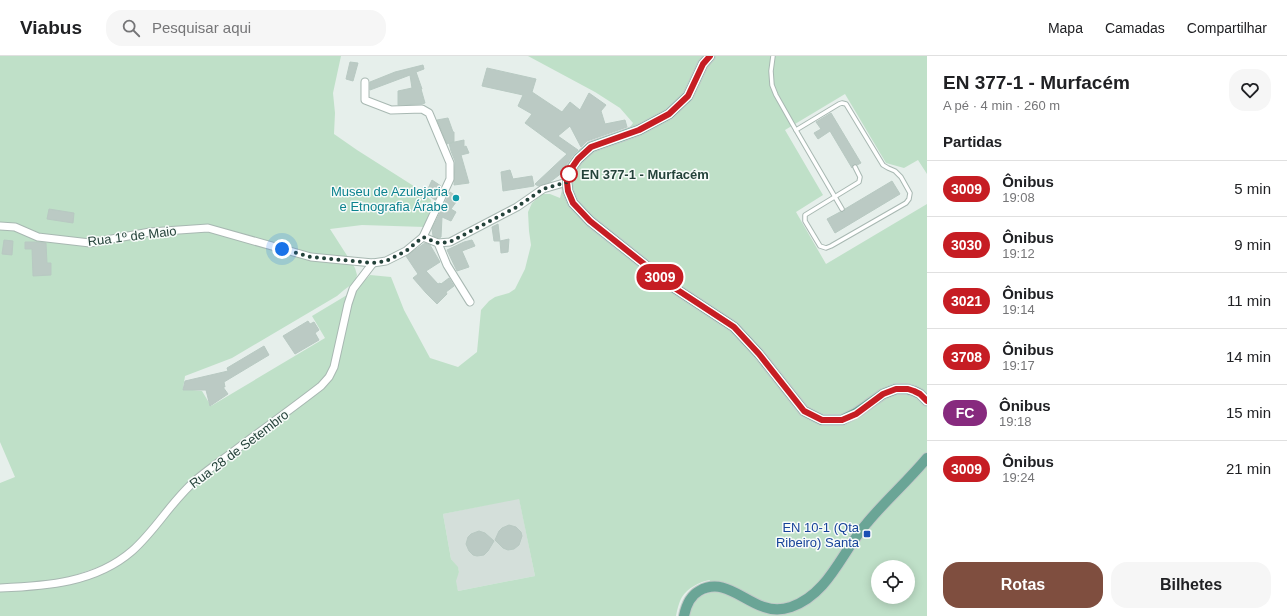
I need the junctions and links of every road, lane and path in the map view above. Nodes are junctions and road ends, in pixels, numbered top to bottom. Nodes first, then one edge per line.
1 (710, 56) edge
2 (773, 56) edge
3 (365, 82) dead end
4 (796, 130) junction
5 (855, 167) dead end
6 (567, 182) junction
7 (835, 197) junction
8 (842, 209) dead end
9 (0, 226) edge
10 (423, 237) junction
11 (438, 243) junction
12 (373, 263) junction
13 (470, 302) dead end
14 (927, 401) edge
15 (927, 458) edge
16 (0, 588) edge
17 (684, 616) edge

1 - 6 main road
2 - 4 lane
3 - 10 street
4 - 7 lane
4 - 7 lane
5 - 7 lane
6 - 11 street
6 - 14 main road
7 - 8 lane
9 - 12 street, Rua 1º de Maio
10 - 11 street
10 - 12 street, Rua 1º de Maio
11 - 13 street
12 - 16 street, Rua 28 de Setembro
15 - 17 main road

